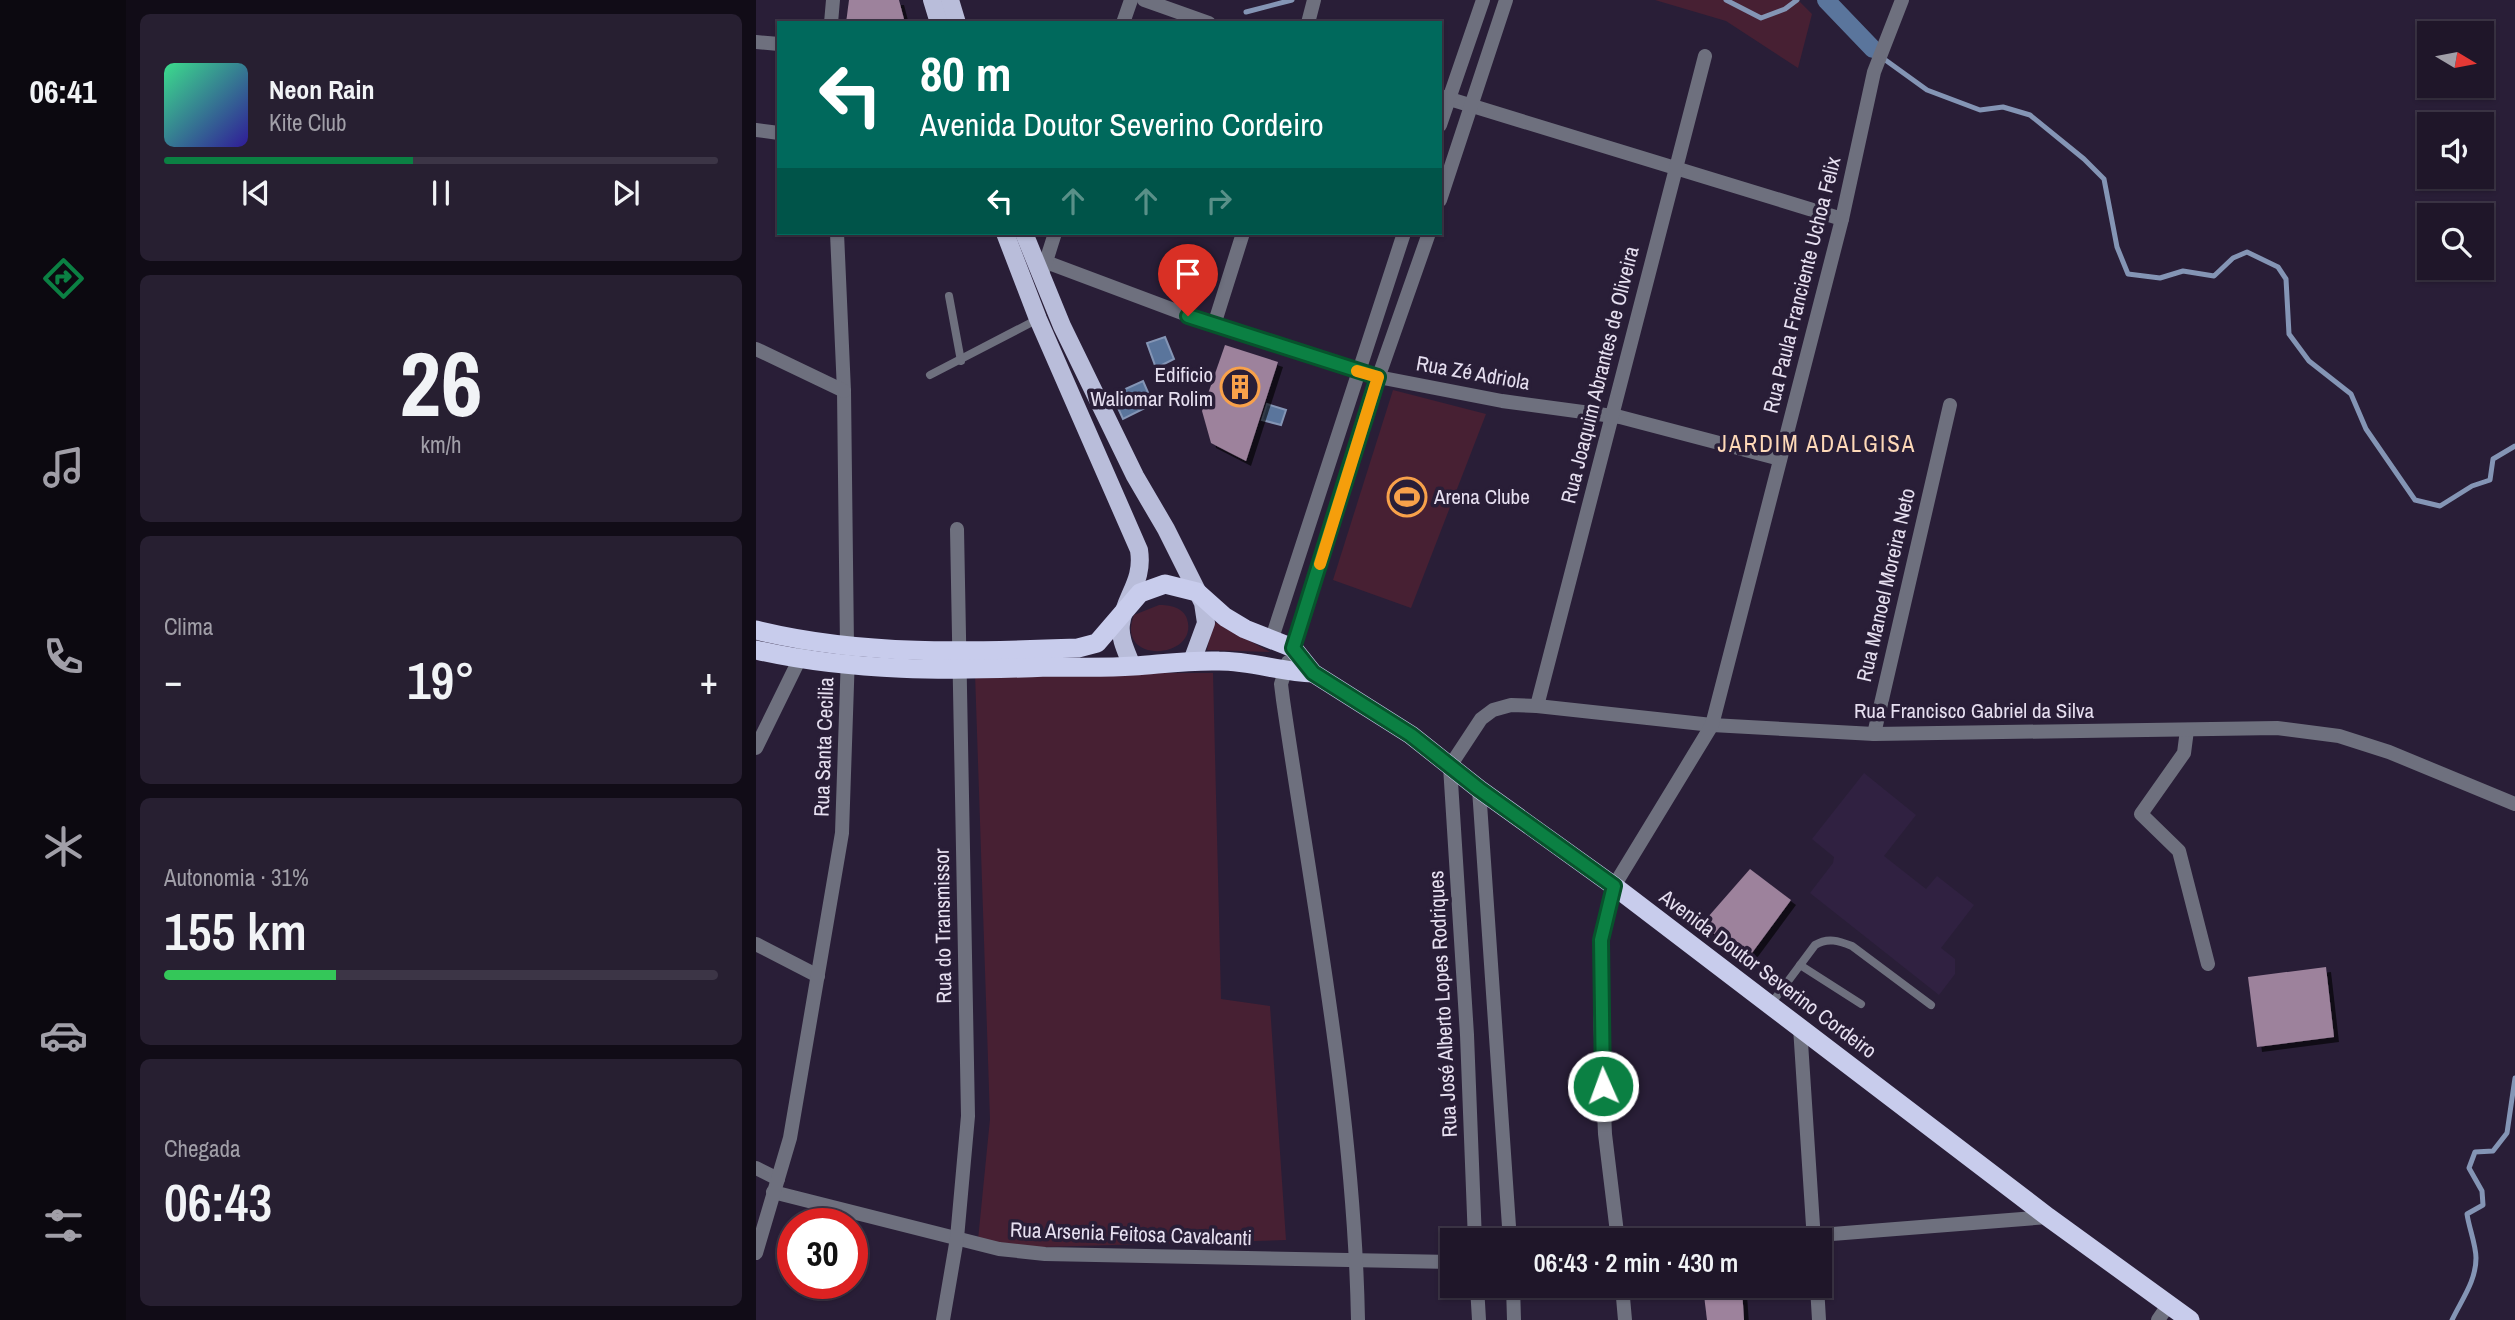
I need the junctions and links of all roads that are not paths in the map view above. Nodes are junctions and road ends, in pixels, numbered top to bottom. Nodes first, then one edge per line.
1 (833, 0) edge
2 (932, 0) edge
3 (950, 0) edge
4 (1131, 0) edge
5 (1144, 0) edge
6 (1314, 0) edge
7 (1483, 0) edge
8 (1506, 0) edge
9 (1902, 0) edge
10 (831, 21) edge
11 (938, 21) edge
12 (956, 21) edge
13 (1124, 21) edge
14 (1203, 21) edge
15 (1309, 21) edge
16 (756, 42) edge
17 (777, 44) edge
18 (1705, 55) dead end
19 (1445, 97) edge
20 (1473, 107) junction
21 (756, 130) edge
22 (777, 133) edge
23 (1674, 170) junction
24 (1442, 194) edge
25 (1842, 219) junction
26 (837, 235) edge
27 (1006, 235) edge
28 (1025, 235) edge
29 (1054, 235) edge
30 (1242, 235) edge
31 (1403, 235) edge
32 (1428, 235) edge
33 (1044, 268) junction
34 (949, 296) dead end
35 (1038, 319) junction
36 (1214, 325) junction
37 (756, 350) edge
38 (961, 361) junction
39 (1358, 372) junction
40 (930, 375) dead end
41 (1378, 377) junction
42 (844, 391) junction
43 (1950, 405) dead end
44 (1611, 416) junction
45 (1780, 460) junction
46 (957, 529) dead end
47 (1197, 592) junction
48 (1124, 612) junction
49 (756, 630) edge
50 (1272, 638) junction
51 (1293, 648) junction
52 (756, 650) edge
53 (804, 651) junction
54 (847, 656) junction
55 (959, 661) junction
56 (1192, 661) junction
57 (1132, 667) junction
58 (1284, 672) junction
59 (1313, 673) junction
60 (1537, 706) junction
61 (1712, 725) junction
62 (2187, 730) junction
63 (1874, 734) junction
64 (756, 748) edge
65 (1450, 766) junction
66 (1479, 789) junction
67 (2515, 804) edge
68 (1614, 886) junction
69 (756, 944) edge
70 (2208, 964) dead end
71 (1800, 965) junction
72 (818, 976) junction
73 (1770, 1004) junction
74 (1861, 1004) dead end
75 (1931, 1004) dead end
76 (1800, 1027) junction
77 (756, 1168) edge
78 (776, 1185) junction
79 (2048, 1217) junction
80 (1474, 1228) edge
81 (1509, 1228) edge
82 (1616, 1228) edge
83 (1813, 1228) edge
84 (1832, 1236) edge
85 (957, 1238) junction
86 (756, 1253) edge
87 (1440, 1262) edge
88 (1357, 1263) junction
89 (1478, 1298) edge
90 (1513, 1298) edge
91 (1623, 1298) edge
92 (1818, 1298) edge
93 (2164, 1312) edge
94 (943, 1320) edge
95 (1358, 1320) edge
96 (1479, 1320) edge
97 (1514, 1320) edge
98 (1625, 1320) edge
99 (1819, 1320) edge
100 (2190, 1320) edge

1 - 10 street
2 - 11 main road
3 - 12 main road
4 - 13 street
5 - 14 street
6 - 15 street
7 - 19 street
8 - 20 street
9 - 25 street, Rua Paula Franciente Uchoa Felix
16 - 17 street
18 - 23 street, Rua Joaquim Abrantes de Oliveira
19 - 20 street
20 - 23 street
20 - 24 street
21 - 22 street
23 - 25 street
23 - 44 street, Rua Joaquim Abrantes de Oliveira
25 - 45 street, Rua Paula Franciente Uchoa Felix
26 - 42 street, Rua Santa Cecilia
27 - 35 main road
28 - 33 main road
29 - 33 street
30 - 36 street
31 - 39 street
32 - 41 street
33 - 36 street, Rua Zé Adriola
33 - 47 main road
34 - 38 lane
35 - 38 lane
35 - 48 main road
36 - 39 street, Rua Zé Adriola
37 - 42 street
38 - 40 lane
39 - 41 street, Rua Zé Adriola
39 - 50 street
41 - 44 street, Rua Zé Adriola
41 - 51 street
42 - 54 street, Rua Santa Cecilia
43 - 63 street, Rua Manoel Moreira Neto
44 - 45 street, Rua Zé Adriola
44 - 60 street, Rua Joaquim Abrantes de Oliveira
45 - 61 street, Rua Paula Franciente Uchoa Felix
46 - 55 street, Rua do Transmissor
47 - 48 highway
47 - 50 highway, Avenida Doutor Severino Cordeiro
47 - 56 main road
48 - 55 highway
48 - 57 main road
49 - 53 highway
50 - 51 highway, Avenida Doutor Severino Cordeiro
51 - 58 street
51 - 59 highway, Avenida Doutor Severino Cordeiro
52 - 53 highway
53 - 54 highway
53 - 64 street
54 - 55 highway
54 - 72 street, Rua Santa Cecilia
55 - 57 highway
55 - 85 street, Rua do Transmissor
56 - 57 highway
56 - 58 highway
58 - 59 highway
58 - 88 street
59 - 65 highway, Avenida Doutor Severino Cordeiro
60 - 61 street, Rua Francisco Gabriel da Silva
60 - 65 street, Rua Francisco Gabriel da Silva
61 - 63 street, Rua Francisco Gabriel da Silva
61 - 68 street, Rua Paula Franciente Uchoa Felix
62 - 63 street, Rua Francisco Gabriel da Silva
62 - 67 street, Rua Francisco Gabriel da Silva
62 - 70 street
65 - 66 highway, Avenida Doutor Severino Cordeiro
65 - 80 street, Rua José Alberto Lopes Rodriques
66 - 68 highway, Avenida Doutor Severino Cordeiro
66 - 81 street
68 - 73 highway, Avenida Doutor Severino Cordeiro
68 - 82 street, Rua Paula Franciente Uchoa Felix
69 - 72 street
71 - 73 lane
71 - 74 lane
71 - 75 lane
72 - 78 street, Rua Santa Cecilia
73 - 76 highway, Avenida Doutor Severino Cordeiro
76 - 79 highway, Avenida Doutor Severino Cordeiro
76 - 83 street
77 - 78 street, Rua Arsenia Feitosa Cavalcanti
78 - 85 street, Rua Arsenia Feitosa Cavalcanti
78 - 86 street, Rua Santa Cecilia
79 - 84 street
79 - 93 highway, Avenida Doutor Severino Cordeiro
85 - 88 street, Rua Arsenia Feitosa Cavalcanti
85 - 94 street, Rua do Transmissor
87 - 88 street, Rua Arsenia Feitosa Cavalcanti
88 - 95 street
89 - 96 street
90 - 97 street
91 - 98 street
92 - 99 street
93 - 100 highway, Avenida Doutor Severino Cordeiro

